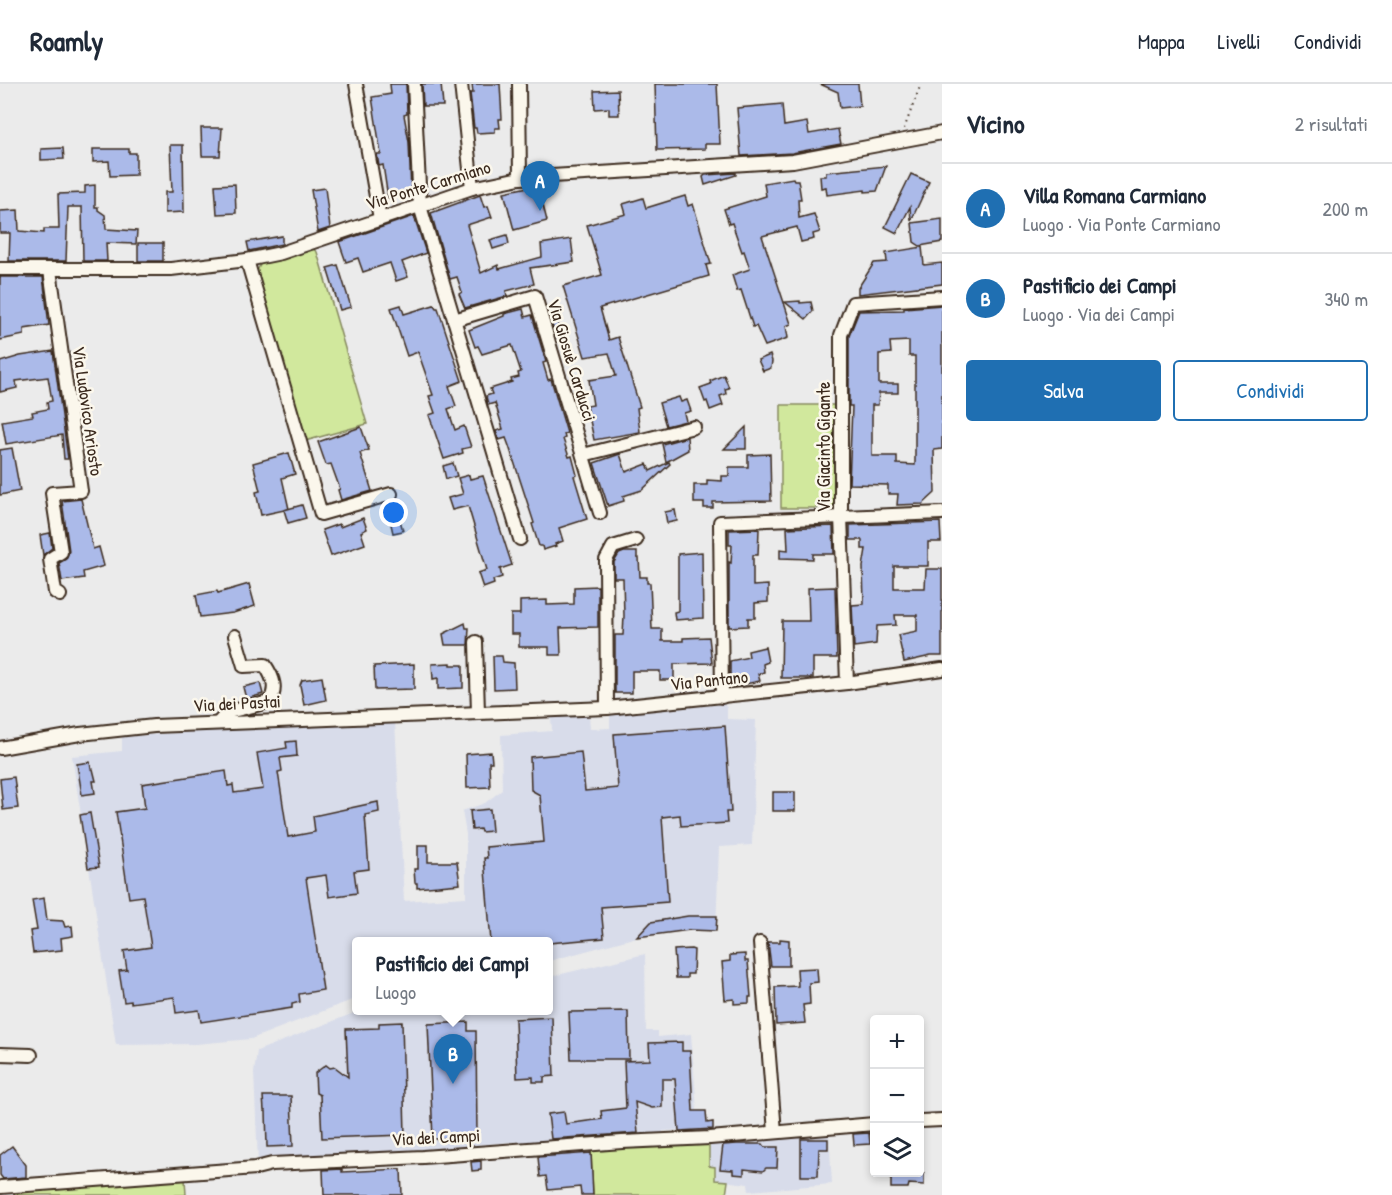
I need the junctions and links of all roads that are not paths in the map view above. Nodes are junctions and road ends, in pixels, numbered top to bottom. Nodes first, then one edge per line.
1 (356, 84) edge
2 (414, 84) edge
3 (461, 84) edge
4 (519, 84) edge
5 (942, 133) edge
6 (520, 177) junction
7 (472, 188) junction
8 (420, 206) junction
9 (380, 219) junction
10 (247, 260) junction
11 (0, 269) edge
12 (50, 270) junction
13 (942, 297) edge
14 (454, 320) junction
15 (694, 427) dead end
16 (583, 455) junction
17 (391, 495) dead end
18 (600, 513) dead end
19 (942, 513) edge
20 (841, 516) junction
21 (520, 539) dead end
22 (636, 540) dead end
23 (60, 595) dead end
24 (235, 636) dead end
25 (476, 642) dead end
26 (942, 669) edge
27 (847, 683) junction
28 (722, 696) junction
29 (607, 708) junction
30 (478, 713) junction
31 (219, 722) junction
32 (0, 748) edge
33 (760, 943) dead end
34 (0, 1053) edge
35 (31, 1055) dead end
36 (942, 1120) edge
37 (924, 1121) edge
38 (870, 1124) edge
39 (775, 1132) junction
40 (0, 1187) edge
41 (7, 1195) edge

1 - 9 street
2 - 8 street
3 - 7 street
4 - 6 street
5 - 6 street, Via Ponte Carmiano
6 - 7 street, Via Ponte Carmiano
7 - 8 street, Via Ponte Carmiano
8 - 9 street, Via Ponte Carmiano
8 - 14 street
9 - 10 street, Via Ponte Carmiano
10 - 12 street, Via Ponte Carmiano
10 - 17 street
11 - 12 street, Via Ponte Carmiano
12 - 23 street, Via Ludovico Ariosto
13 - 20 street, Via Giacinto Gigante
14 - 16 street, Via Giosuè Carducci
14 - 21 street
15 - 16 street
16 - 18 street, Via Giosuè Carducci
19 - 20 street
20 - 27 street, Via Giacinto Gigante
20 - 28 street
22 - 29 street
24 - 31 street
25 - 30 street
26 - 27 street, Via Pantano
27 - 28 street, Via Pantano
28 - 29 street, Via Pantano
29 - 30 street, Via Pantano
30 - 31 street, Via dei Pastai
31 - 32 street, Via dei Pastai
33 - 39 street
34 - 35 street
36 - 37 street
38 - 39 street, Via dei Campi
39 - 40 street, Via dei Campi
40 - 41 street

